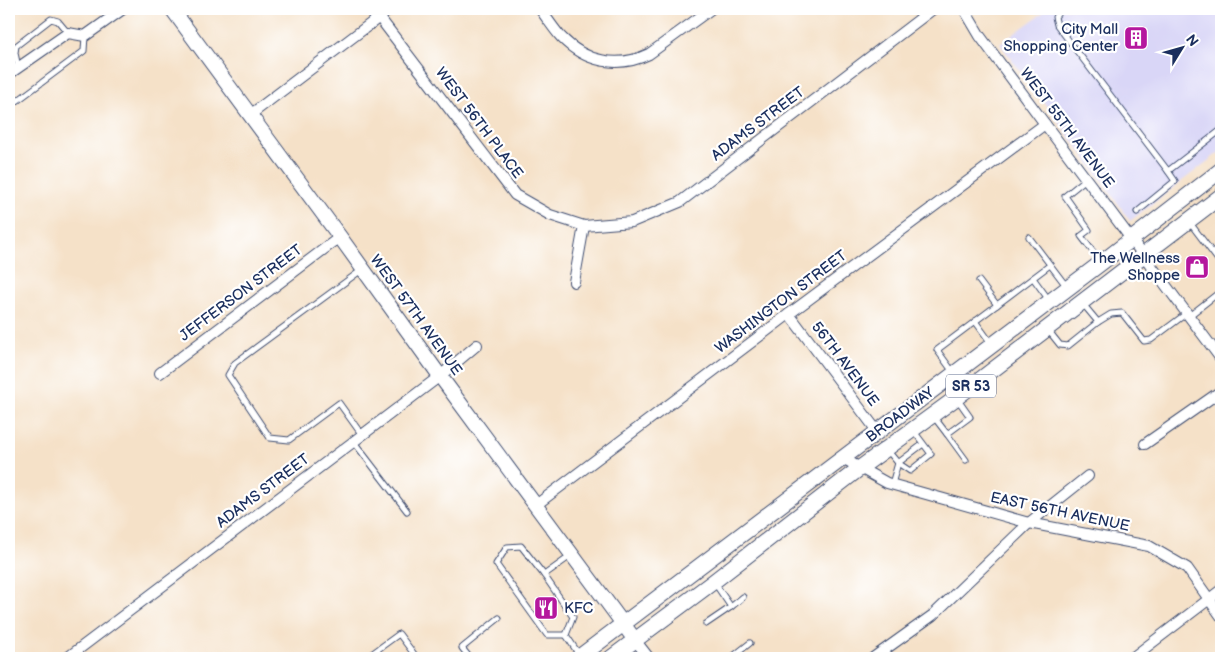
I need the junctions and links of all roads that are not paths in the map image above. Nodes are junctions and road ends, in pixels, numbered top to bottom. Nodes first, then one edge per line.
1 (123, 9) edge
2 (172, 9) edge
3 (390, 9) edge
4 (540, 9) edge
5 (709, 9) edge
6 (933, 9) edge
7 (964, 9) edge
8 (1061, 9) edge
9 (376, 13) edge
10 (68, 33) junction
11 (84, 36) junction
12 (18, 67) junction
13 (9, 74) edge
14 (9, 108) edge
15 (250, 115) junction
16 (1045, 124) junction
17 (1221, 130) edge
18 (1221, 170) edge
19 (1168, 171) junction
20 (1086, 180) junction
21 (1221, 196) edge
22 (1137, 212) dead end
23 (1188, 220) junction
24 (584, 226) junction
25 (340, 237) junction
26 (1029, 237) dead end
27 (1131, 240) junction
28 (1143, 255) junction
29 (1101, 263) junction
30 (1221, 264) edge
31 (1050, 265) junction
32 (363, 269) junction
33 (1033, 278) junction
34 (978, 281) dead end
35 (574, 282) dead end
36 (1068, 288) junction
37 (1221, 291) edge
38 (1050, 301) junction
39 (1082, 302) junction
40 (997, 305) junction
41 (789, 314) junction
42 (1188, 315) junction
43 (975, 322) junction
44 (1098, 322) junction
45 (1047, 328) junction
46 (992, 344) junction
47 (477, 346) dead end
48 (1221, 359) edge
49 (160, 373) dead end
50 (954, 374) junction
51 (440, 376) junction
52 (1221, 390) edge
53 (956, 398) junction
54 (933, 415) junction
55 (912, 430) junction
56 (878, 431) junction
57 (947, 434) junction
58 (362, 435) junction
59 (354, 442) junction
60 (923, 444) junction
61 (1145, 444) dead end
62 (887, 448) junction
63 (843, 458) junction
64 (966, 460) dead end
65 (898, 463) junction
66 (860, 468) junction
67 (1088, 476) dead end
68 (892, 484) junction
69 (536, 505) junction
70 (406, 511) dead end
71 (1029, 523) junction
72 (572, 555) junction
73 (544, 574) junction
74 (714, 582) junction
75 (1221, 590) edge
76 (743, 598) dead end
77 (1210, 599) junction
78 (731, 606) junction
79 (1221, 616) edge
80 (499, 618) dead end
81 (624, 623) junction
82 (706, 624) dead end
83 (566, 635) junction
84 (635, 640) junction
85 (750, 643) dead end
86 (579, 657) edge
87 (67, 658) edge
88 (366, 658) edge
89 (417, 658) edge
90 (470, 658) edge
91 (611, 658) edge
92 (649, 658) edge
93 (731, 658) edge
94 (873, 658) edge
95 (1132, 658) edge

1 - 11 street
2 - 15 street, WEST 57TH AVENUE
3 - 9 street
4 - 5 street
6 - 24 street, ADAMS STREET
7 - 16 street, WEST 55TH AVENUE
8 - 19 lane
9 - 15 street
9 - 24 street, WEST 56TH PLACE
10 - 11 street
10 - 12 street
10 - 12 lane
11 - 14 lane
12 - 13 street
15 - 25 street, WEST 57TH AVENUE
16 - 20 street, WEST 55TH AVENUE
16 - 41 street, WASHINGTON STREET
17 - 19 lane
18 - 27 main road, BROADWAY / SR 53
19 - 22 lane
20 - 27 street, WEST 55TH AVENUE
20 - 29 lane
21 - 23 main road, BROADWAY / SR 53
23 - 28 main road, BROADWAY / SR 53
23 - 30 lane
24 - 35 street
25 - 32 street, WEST 57TH AVENUE
25 - 49 street, JEFFERSON STREET
26 - 31 lane
27 - 28 street, WEST 55TH AVENUE
27 - 29 main road, BROADWAY / SR 53
28 - 39 main road, BROADWAY / SR 53
28 - 42 street, WEST 55TH AVENUE
29 - 36 main road, BROADWAY / SR 53
31 - 33 lane
31 - 36 lane
32 - 51 street, WEST 57TH AVENUE
32 - 58 lane
33 - 38 lane
33 - 40 lane
34 - 40 lane
36 - 38 main road, BROADWAY / SR 53
37 - 42 lane
38 - 46 main road, BROADWAY / SR 53
39 - 44 lane
39 - 45 main road, BROADWAY / SR 53
40 - 43 lane
41 - 56 street, 56TH AVENUE
41 - 69 street, WASHINGTON STREET
42 - 44 lane
42 - 48 street, WEST 55TH AVENUE
43 - 46 lane
43 - 50 lane
44 - 45 lane
45 - 53 main road, BROADWAY / SR 53
46 - 50 main road, BROADWAY / SR 53
47 - 51 street, ADAMS STREET
50 - 56 main road, BROADWAY / SR 53
51 - 58 street, ADAMS STREET
51 - 69 street, WEST 57TH AVENUE
52 - 61 street
53 - 54 main road, BROADWAY / SR 53
53 - 57 lane
54 - 55 main road, BROADWAY / SR 53
54 - 57 lane
55 - 60 lane
55 - 62 main road, BROADWAY / SR 53
56 - 63 main road, BROADWAY / SR 53
57 - 64 lane
58 - 59 street, ADAMS STREET
59 - 70 lane
59 - 87 street, ADAMS STREET
60 - 65 lane
60 - 65 lane
62 - 65 lane
62 - 66 main road, BROADWAY / SR 53
63 - 66 street, EAST 56TH AVENUE
63 - 81 main road, BROADWAY / SR 53
65 - 68 lane
66 - 68 street, EAST 56TH AVENUE
66 - 74 main road, BROADWAY / SR 53
67 - 71 street
68 - 71 street, EAST 56TH AVENUE
69 - 72 street, WEST 57TH AVENUE
71 - 77 street, EAST 56TH AVENUE
71 - 94 street
72 - 73 lane
72 - 81 street, WEST 57TH AVENUE
73 - 83 lane
73 - 83 lane
74 - 78 lane
74 - 84 main road, BROADWAY / SR 53
75 - 77 street
76 - 78 lane
77 - 79 street, EAST 56TH AVENUE
77 - 95 street
78 - 82 lane
80 - 90 lane
81 - 84 street, WEST 57TH AVENUE
81 - 86 main road, BROADWAY / SR 53
83 - 86 lane
84 - 91 main road, BROADWAY / SR 53
84 - 92 street
85 - 93 lane
88 - 89 lane

